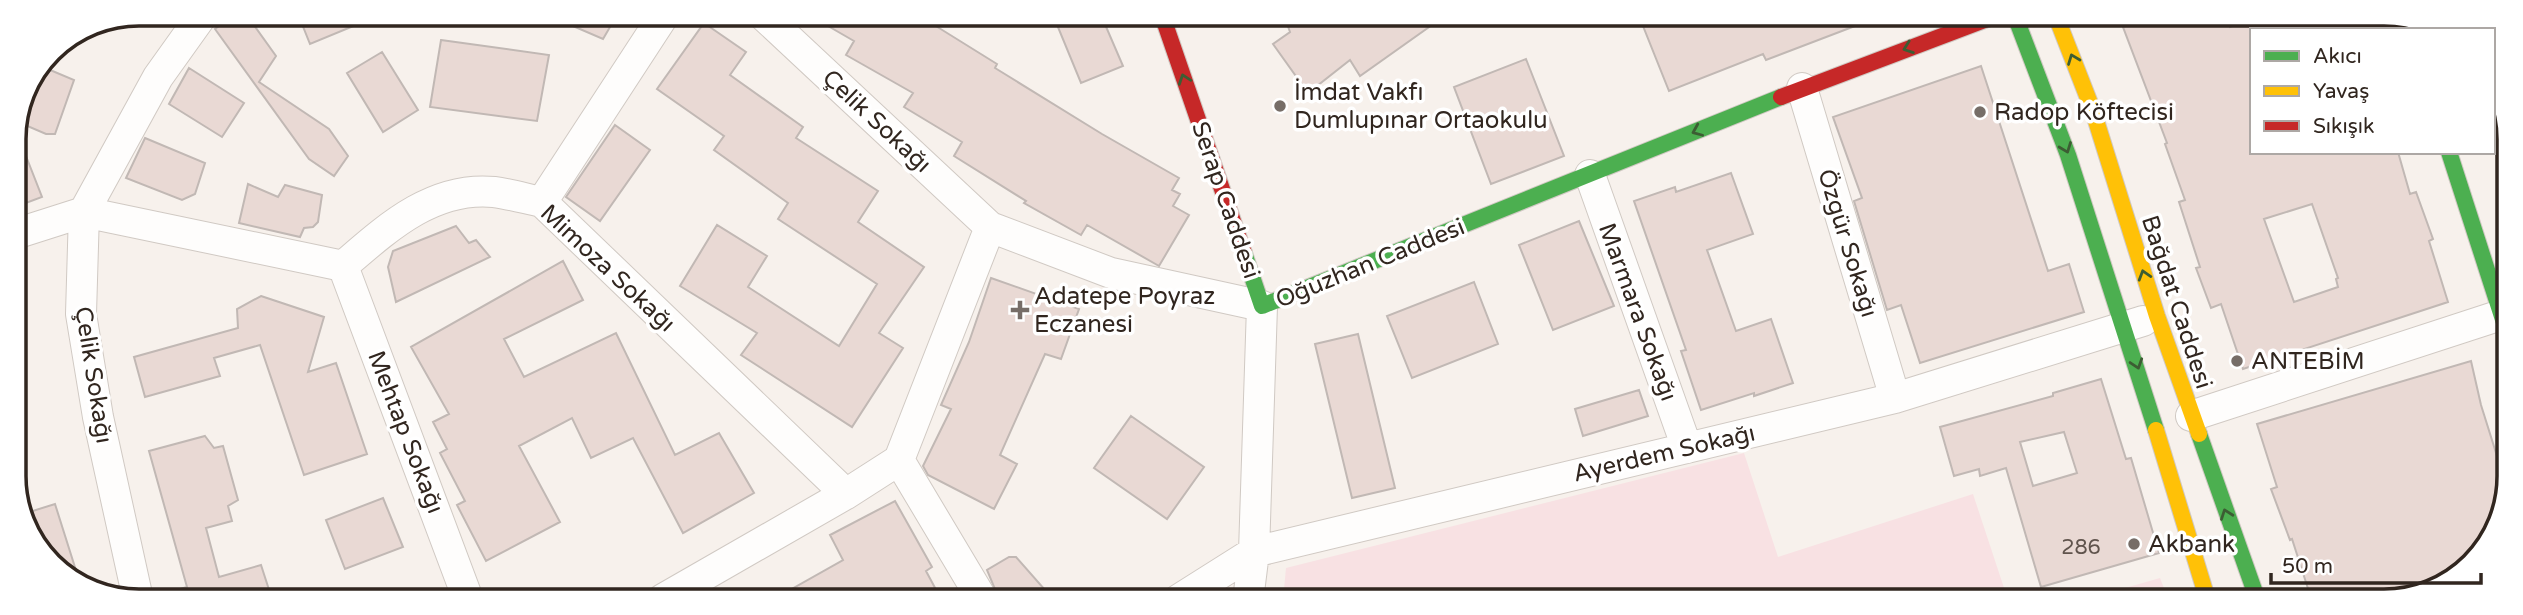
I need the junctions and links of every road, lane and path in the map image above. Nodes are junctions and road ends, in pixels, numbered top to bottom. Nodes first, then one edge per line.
1 (195, 26) edge
2 (657, 26) edge
3 (775, 26) edge
4 (1166, 26) edge
5 (1968, 26) edge
6 (2019, 26) edge
7 (2060, 26) edge
8 (1802, 88) junction
9 (2450, 154) edge
10 (1590, 176) junction
11 (542, 202) junction
12 (84, 212) junction
13 (990, 227) junction
14 (26, 230) edge
15 (343, 266) junction
16 (2497, 295) edge
17 (1262, 306) junction
18 (2157, 316) junction
19 (2497, 321) edge
20 (2124, 326) junction
21 (1895, 398) junction
22 (2190, 416) junction
23 (1687, 448) junction
24 (899, 460) junction
25 (846, 494) junction
26 (1254, 552) junction
27 (136, 589) edge
28 (464, 589) edge
29 (680, 589) edge
30 (976, 589) edge
31 (1195, 589) edge
32 (1249, 589) edge
33 (2204, 589) edge
34 (2254, 589) edge

1 - 12 street, Çelik Sokağı
2 - 11 street
3 - 13 street, Çelik Sokağı
17 -> 4 street, Serap Caddesi
5 -> 8 street, Oğuzhan Caddesi
6 -> 20 street
18 -> 7 street, Bağdat Caddesi
8 -> 10 street, Oğuzhan Caddesi
8 - 21 street, Özgür Sokağı
9 - 16 street
10 - 17 street, Oğuzhan Caddesi
10 - 23 street, Marmara Sokağı
11 - 15 street, Mimoza Sokağı
11 - 25 street, Mimoza Sokağı
12 - 14 street
12 - 15 street
12 - 27 street, Çelik Sokağı
13 - 17 street, Oğuzhan Caddesi
13 - 24 street
15 - 28 street, Mehtap Sokağı
17 - 26 street, Serap Caddesi
18 - 20 street, Ayerdem Sokağı
18 - 22 street, Bağdat Caddesi
19 - 22 street
20 - 21 street, Ayerdem Sokağı
20 -> 33 street
21 - 23 street, Ayerdem Sokağı
34 -> 22 street, Bağdat Caddesi
23 - 26 street, Ayerdem Sokağı
24 - 25 street
24 - 30 street
25 - 29 street
26 - 31 street, Ayerdem Sokağı
26 - 32 street, Serap Caddesi

